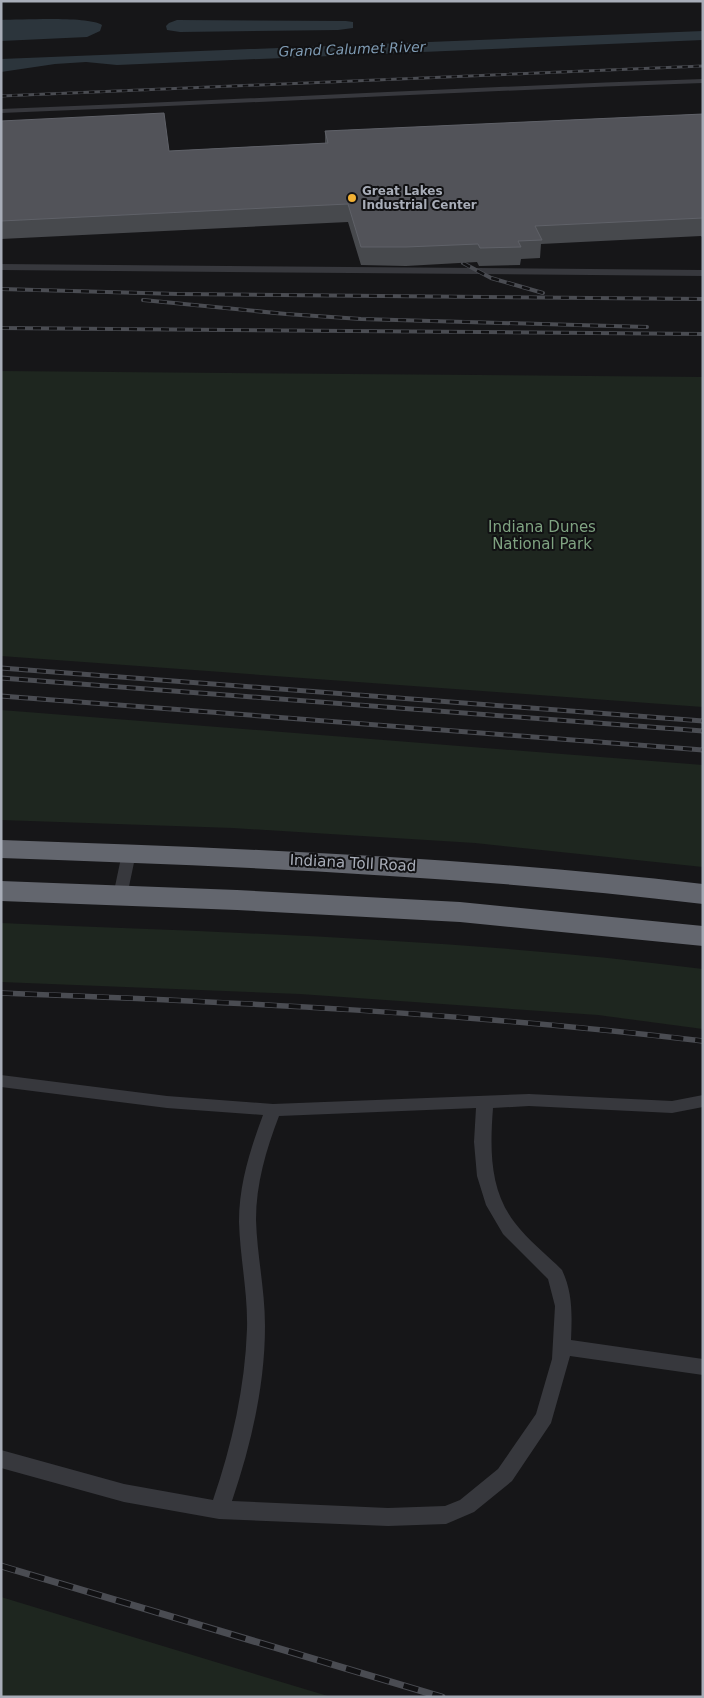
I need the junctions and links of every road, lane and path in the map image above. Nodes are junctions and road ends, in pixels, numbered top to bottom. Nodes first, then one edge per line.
1 (703, 81) edge
2 (1, 111) edge
3 (1, 267) edge
4 (703, 273) edge
5 (1, 848) edge
6 (129, 853) junction
7 (1, 891) edge
8 (703, 894) edge
9 (120, 896) junction
10 (703, 936) edge
11 (1, 1082) edge
12 (485, 1101) junction
13 (703, 1101) edge
14 (273, 1110) junction
15 (562, 1347) junction
16 (703, 1367) edge
17 (1, 1458) edge
18 (219, 1510) junction

1 - 2 lane
3 - 4 lane
5 - 6 highway, Indiana Toll Road
6 - 8 highway, Indiana Toll Road
6 - 9 lane
7 - 9 highway
9 - 10 highway
11 - 14 lane
12 - 13 lane
12 - 14 lane
12 - 15 lane
14 - 18 lane
15 - 16 lane
15 - 18 lane
17 - 18 lane

